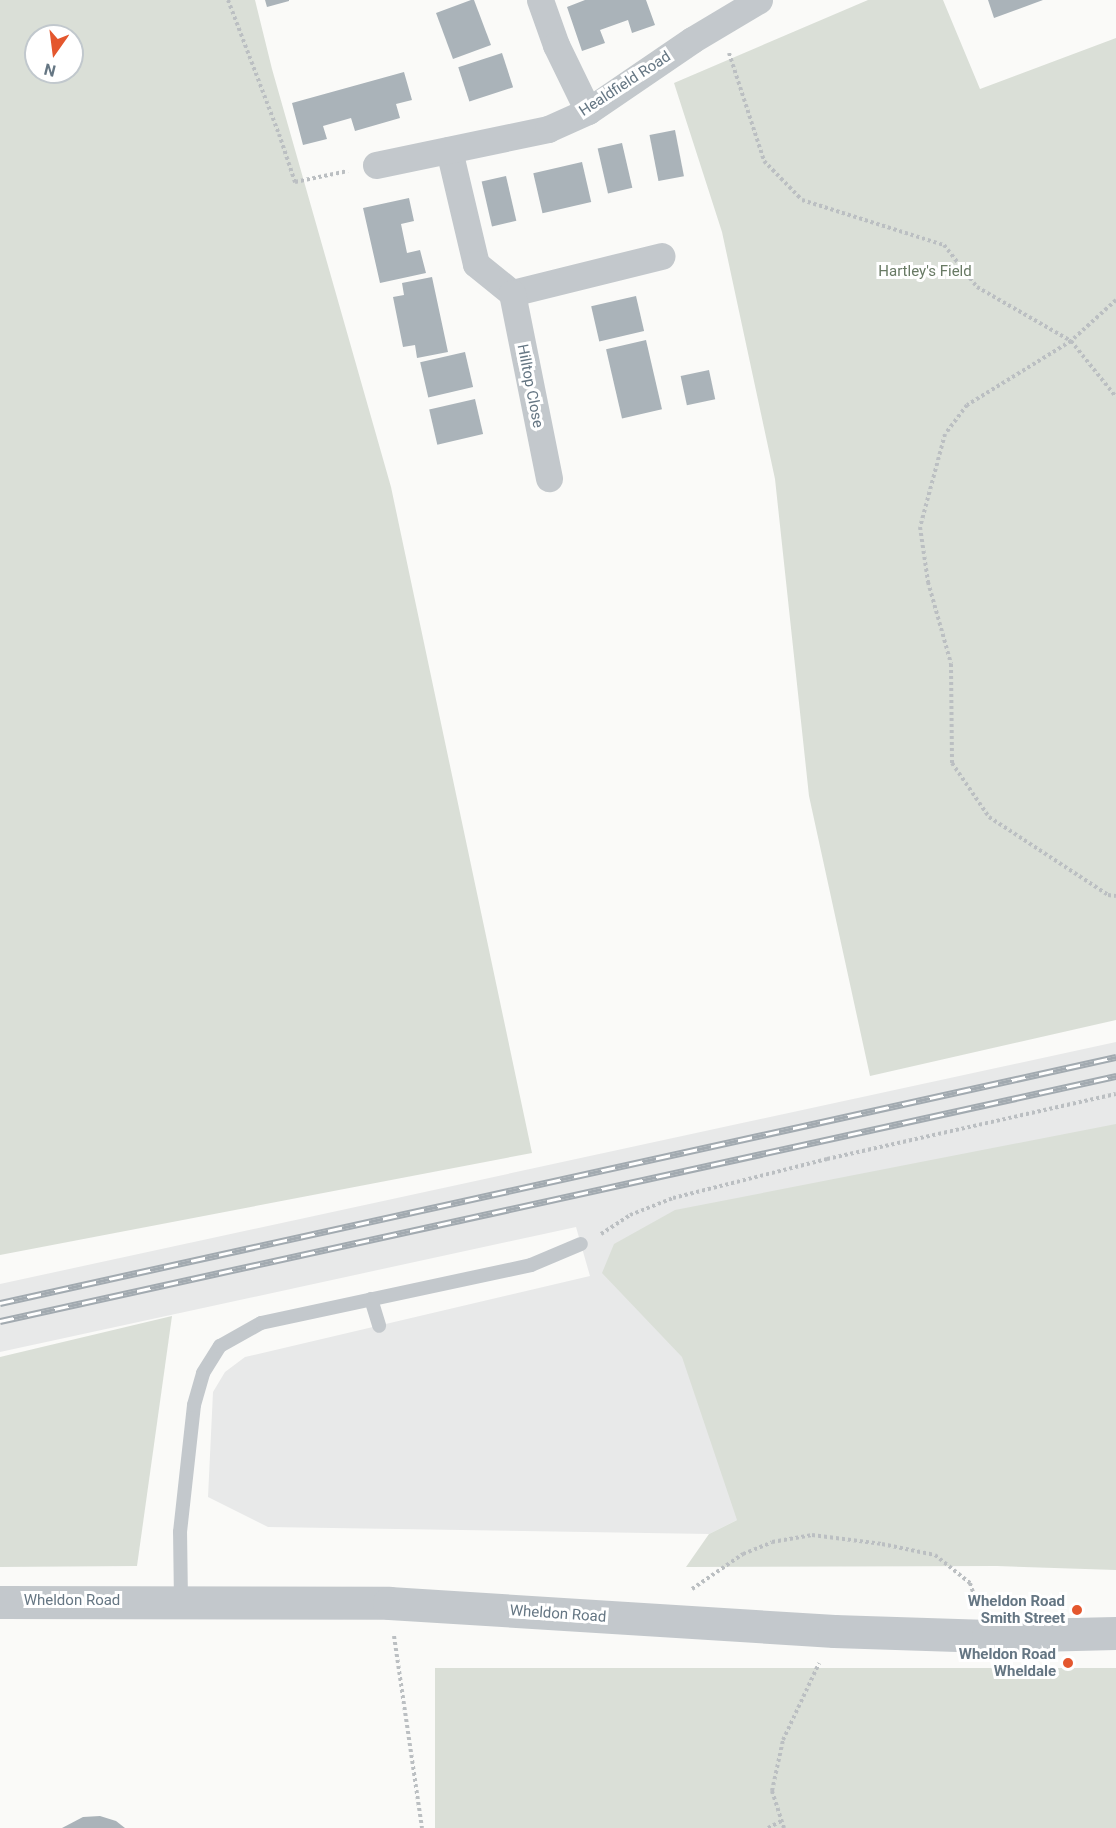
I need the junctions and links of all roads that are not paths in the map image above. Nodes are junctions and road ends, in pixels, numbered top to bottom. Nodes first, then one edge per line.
1 (540, 0) edge
2 (759, 0) edge
3 (588, 111) junction
4 (449, 150) junction
5 (376, 165) road end
6 (662, 256) dead end
7 (512, 293) junction
8 (549, 478) dead end
9 (581, 1244) road end
10 (371, 1299) junction
11 (379, 1326) dead end
12 (181, 1601) junction
13 (0, 1602) edge
14 (1116, 1633) edge

1 - 3 street
2 - 3 street, Healdfield Road
3 - 4 street, Healdfield Road
4 - 5 street, Healdfield Road
4 - 7 street
6 - 7 street
7 - 8 street, Hilltop Close
9 - 10 lane
10 - 11 lane
10 - 12 lane
12 - 13 street, Wheldon Road
12 - 14 street, Wheldon Road

